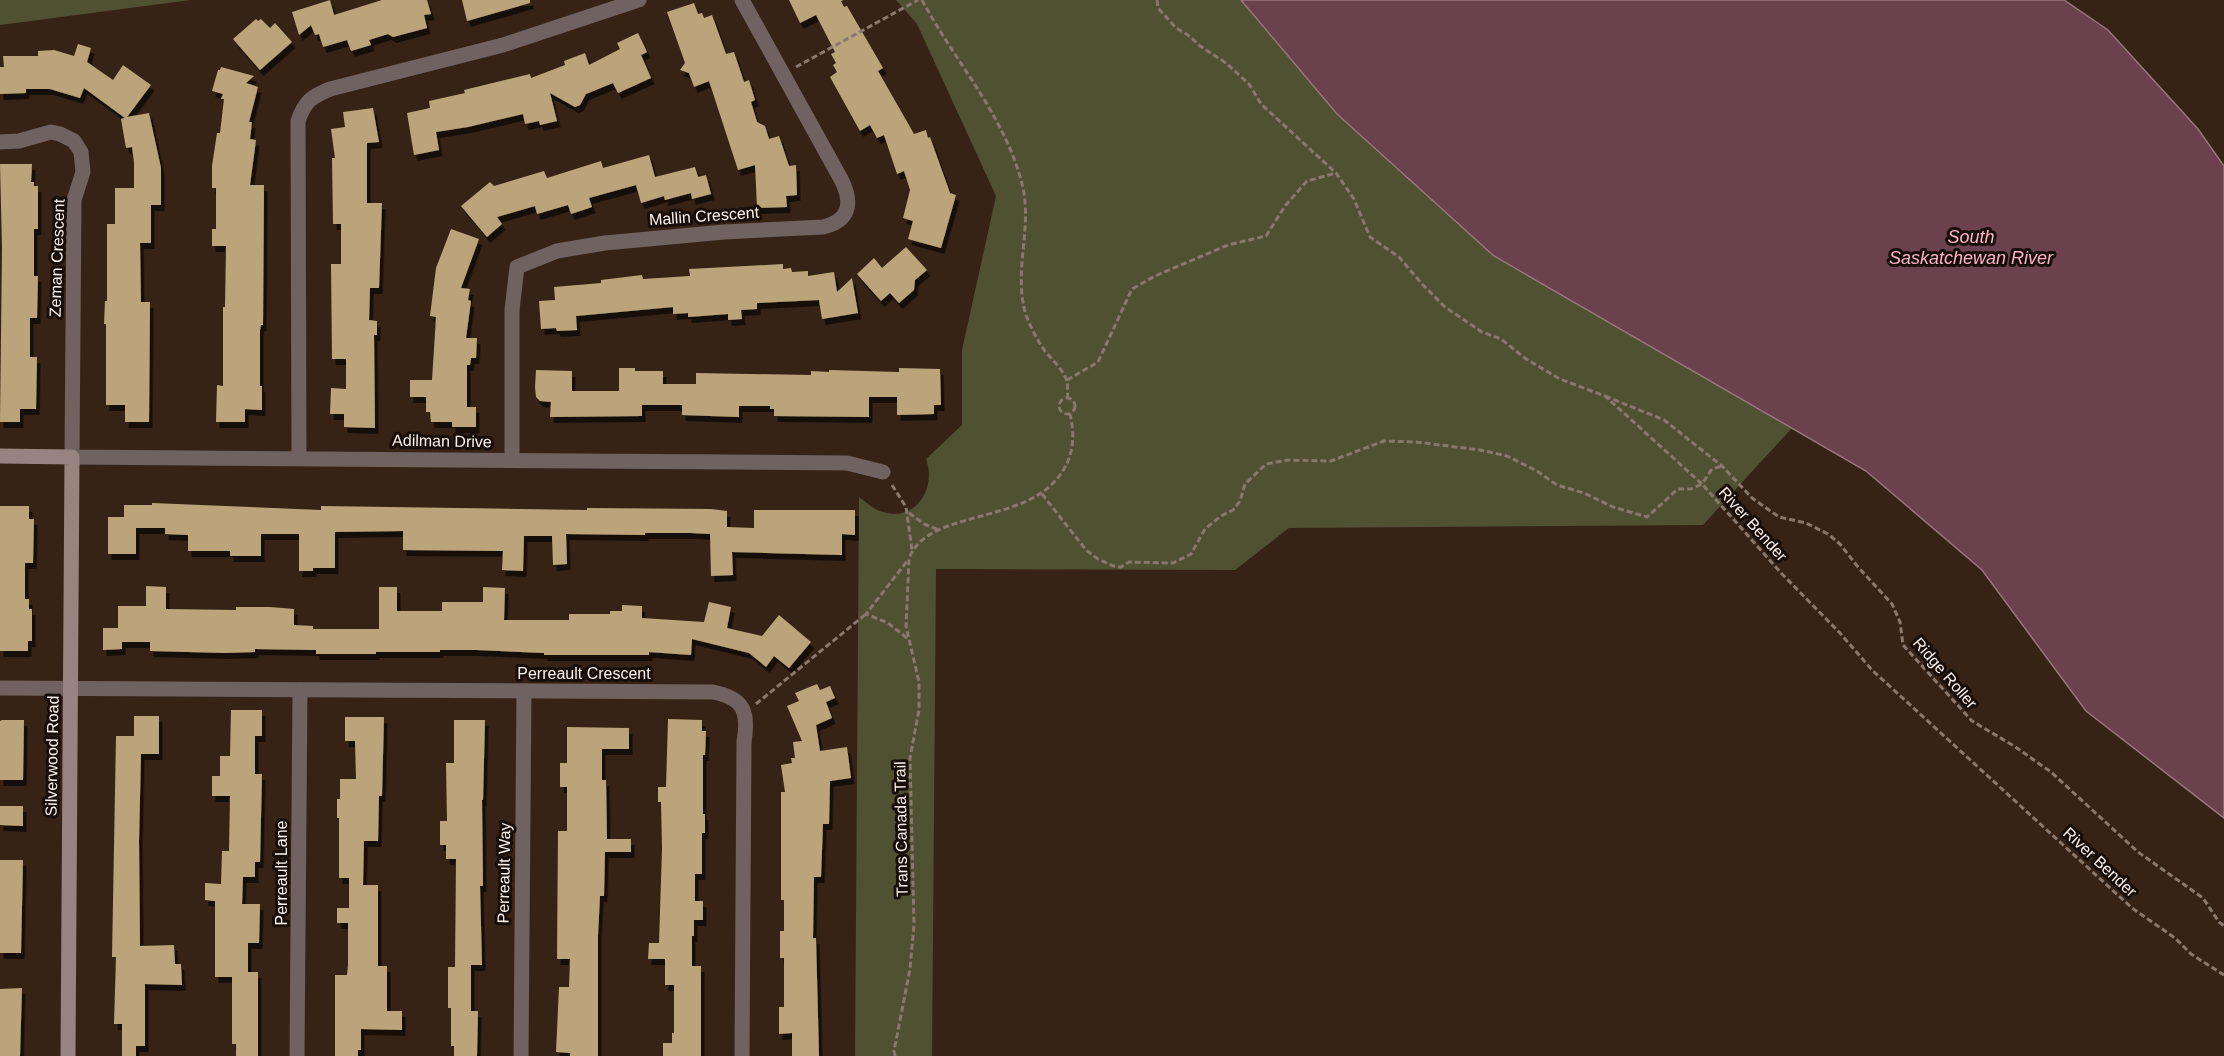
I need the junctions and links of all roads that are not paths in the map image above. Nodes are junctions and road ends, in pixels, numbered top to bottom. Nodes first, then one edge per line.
1 (639, 0) edge
2 (742, 0) edge
3 (0, 142) edge
4 (0, 456) edge
5 (72, 457) junction
6 (299, 458) junction
7 (513, 460) junction
8 (883, 472) road end
9 (0, 688) edge
10 (71, 689) junction
11 (300, 690) junction
12 (524, 691) junction
13 (68, 1056) edge
14 (297, 1056) edge
15 (521, 1056) edge
16 (742, 1056) edge

1 - 6 street
2 - 7 street, Mallin Crescent
3 - 5 street, Zeman Crescent
4 - 5 street, Adilman Drive
5 - 6 street, Adilman Drive
5 - 10 street, Silverwood Road
6 - 7 street, Adilman Drive
7 - 8 street, Adilman Drive
9 - 10 street, Perreault Crescent
10 - 11 street, Perreault Crescent
10 - 13 street, Silverwood Road
11 - 12 street, Perreault Crescent
11 - 14 street, Perreault Lane
12 - 15 street, Perreault Way
12 - 16 street, Perreault Crescent

